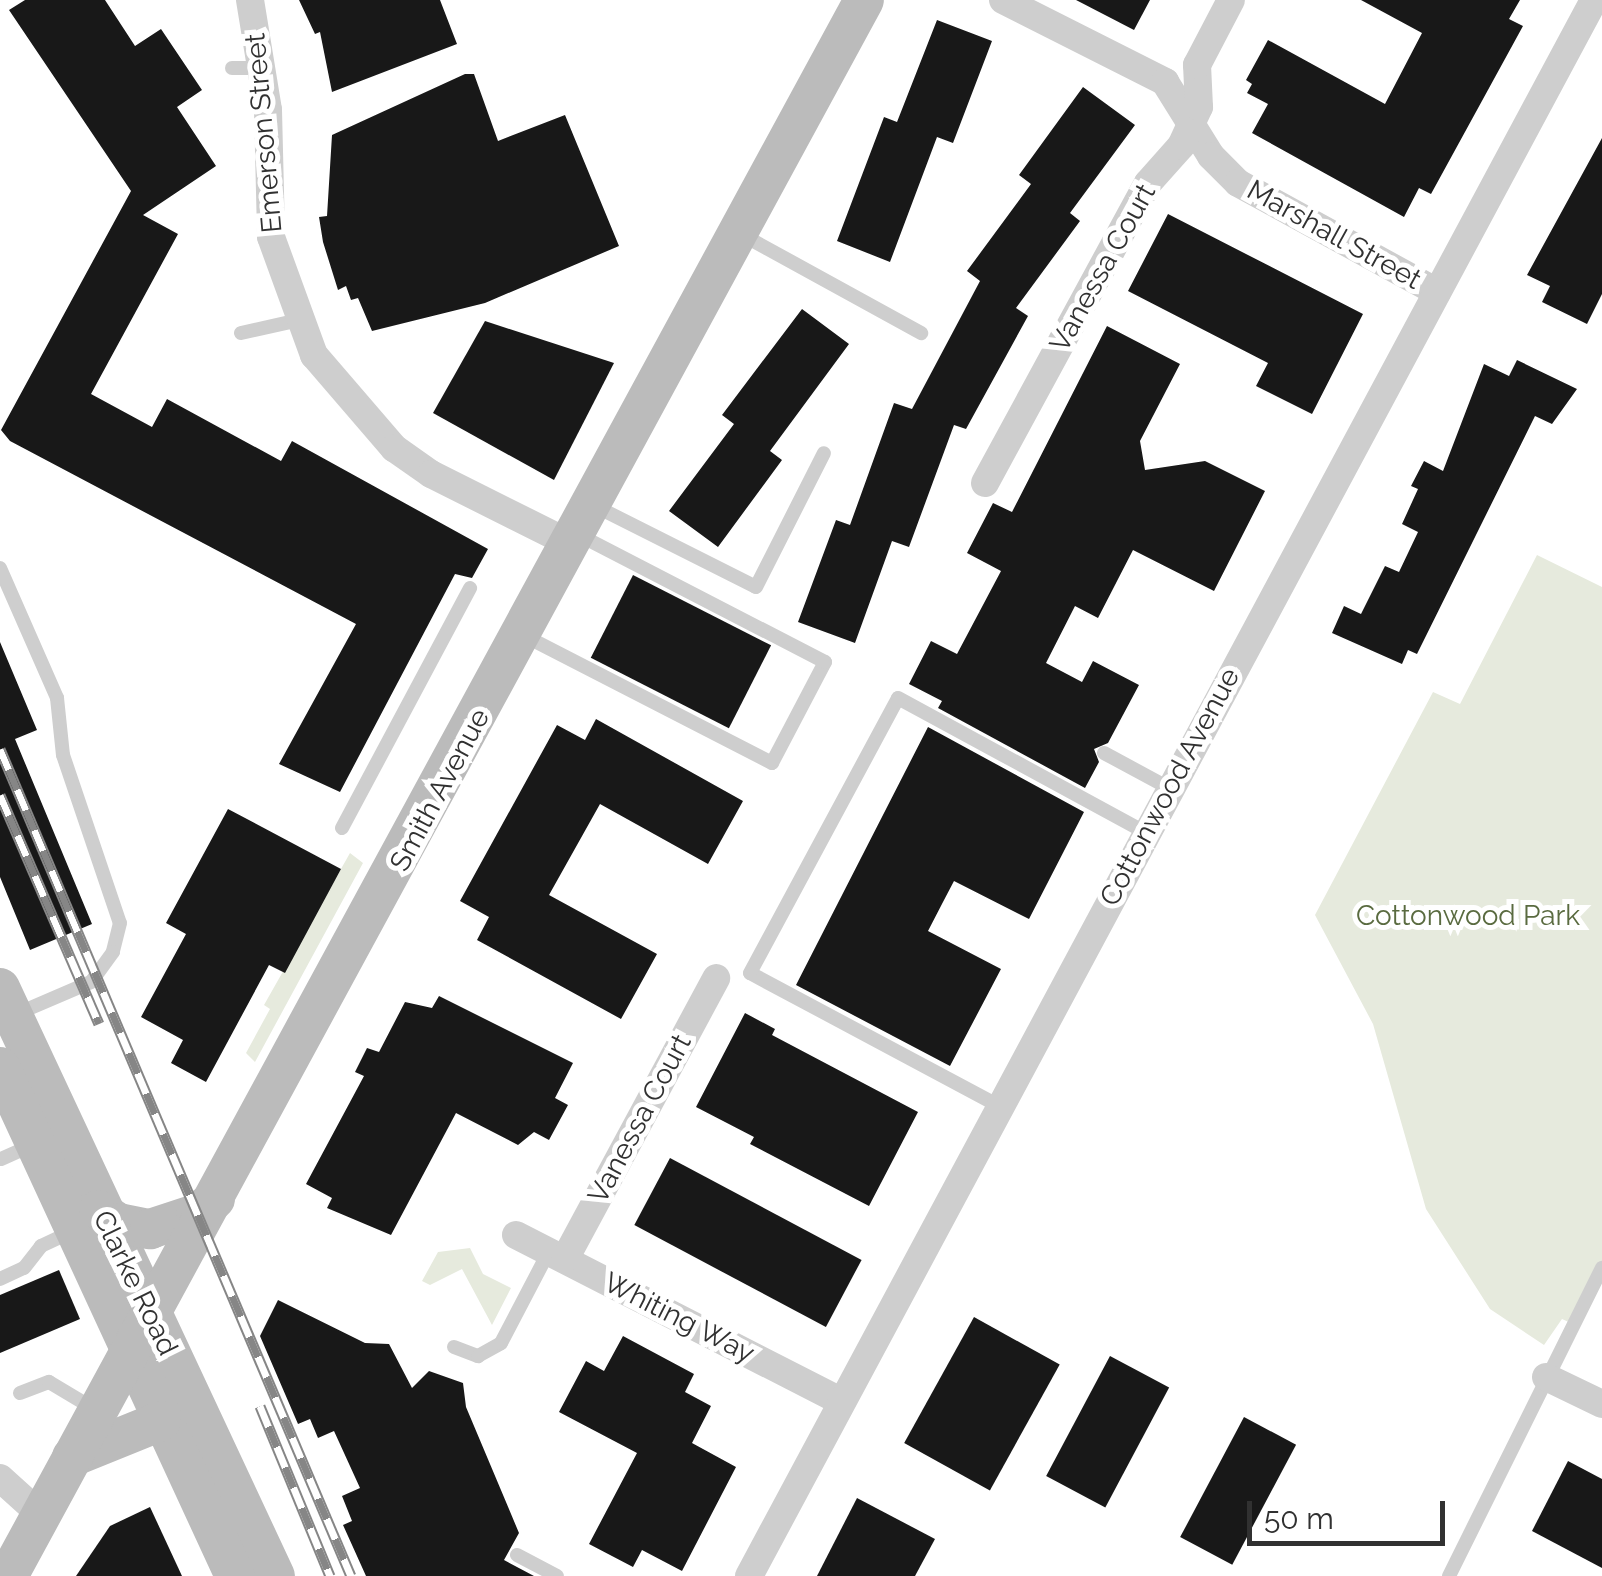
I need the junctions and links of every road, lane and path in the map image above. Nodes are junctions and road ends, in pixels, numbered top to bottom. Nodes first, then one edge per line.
1 (250, 0) edge
2 (864, 0) edge
3 (1003, 0) edge
4 (1231, 0) edge
5 (1594, 0) edge
6 (232, 68) dead end
7 (264, 68) junction
8 (1192, 124) junction
9 (738, 232) junction
10 (1437, 292) junction
11 (299, 320) junction
12 (241, 333) dead end
13 (921, 333) dead end
14 (824, 453) dead end
15 (985, 483) dead end
16 (580, 527) junction
17 (0, 568) edge
18 (470, 588) dead end
19 (522, 634) junction
20 (1104, 753) dead end
21 (1169, 788) junction
22 (342, 828) dead end
23 (1146, 832) junction
24 (716, 978) dead end
25 (6, 1002) edge
26 (0, 1067) edge
27 (999, 1106) junction
28 (18, 1151) edge
29 (218, 1196) junction
30 (87, 1220) junction
31 (516, 1235) dead end
32 (557, 1256) junction
33 (1602, 1268) edge
34 (0, 1279) edge
35 (150, 1316) junction
36 (454, 1346) dead end
37 (130, 1351) junction
38 (1546, 1377) junction
39 (20, 1393) dead end
40 (841, 1402) junction
41 (1602, 1404) edge
42 (97, 1410) junction
43 (161, 1421) junction
44 (72, 1457) junction
45 (0, 1478) edge
46 (40, 1514) junction
47 (517, 1555) dead end
48 (8, 1576) edge
49 (235, 1576) edge
50 (275, 1576) edge
51 (557, 1576) edge
52 (749, 1576) edge
53 (1449, 1576) edge

1 - 7 street, Emerson Street
2 - 9 street, Smith Avenue
3 - 8 street, Marshall Street
4 - 8 street
5 - 10 street, Cottonwood Avenue
6 - 7 lane
7 - 11 street, Emerson Street
8 - 10 street, Marshall Street
8 - 15 street, Vanessa Court
9 - 13 lane
9 - 16 street, Smith Avenue
10 - 21 street, Cottonwood Avenue
11 - 12 lane
11 - 16 street, Emerson Street
14 - 16 lane
16 - 19 street, Smith Avenue
16 - 19 lane
17 - 25 lane
18 - 22 lane
19 - 29 street, Smith Avenue
20 - 21 lane
21 - 23 street, Cottonwood Avenue
23 - 27 street, Cottonwood Avenue
23 - 27 lane
24 - 32 street, Vanessa Court
25 - 30 street, Clarke Road
26 - 28 street, Clarke Road
27 - 40 street, Cottonwood Avenue
28 - 30 street, Clarke Road
29 - 30 street
29 - 35 street, Smith Avenue
30 - 34 lane
30 - 35 street, Clarke Road
30 - 37 street, Clarke Road
31 - 32 street, Whiting Way
32 - 36 lane
32 - 40 street, Whiting Way
33 - 38 lane
35 - 37 street, Smith Avenue
35 - 50 street, Clarke Road
37 - 42 street, Smith Avenue
37 - 43 street, Clarke Road
38 - 41 street
38 - 53 lane
39 - 42 lane
40 - 52 street, Cottonwood Avenue
42 - 44 street, Smith Avenue
43 - 44 street
43 - 49 street, Clarke Road
44 - 46 street, Smith Avenue
45 - 46 street
46 - 48 street, Smith Avenue
47 - 51 lane

